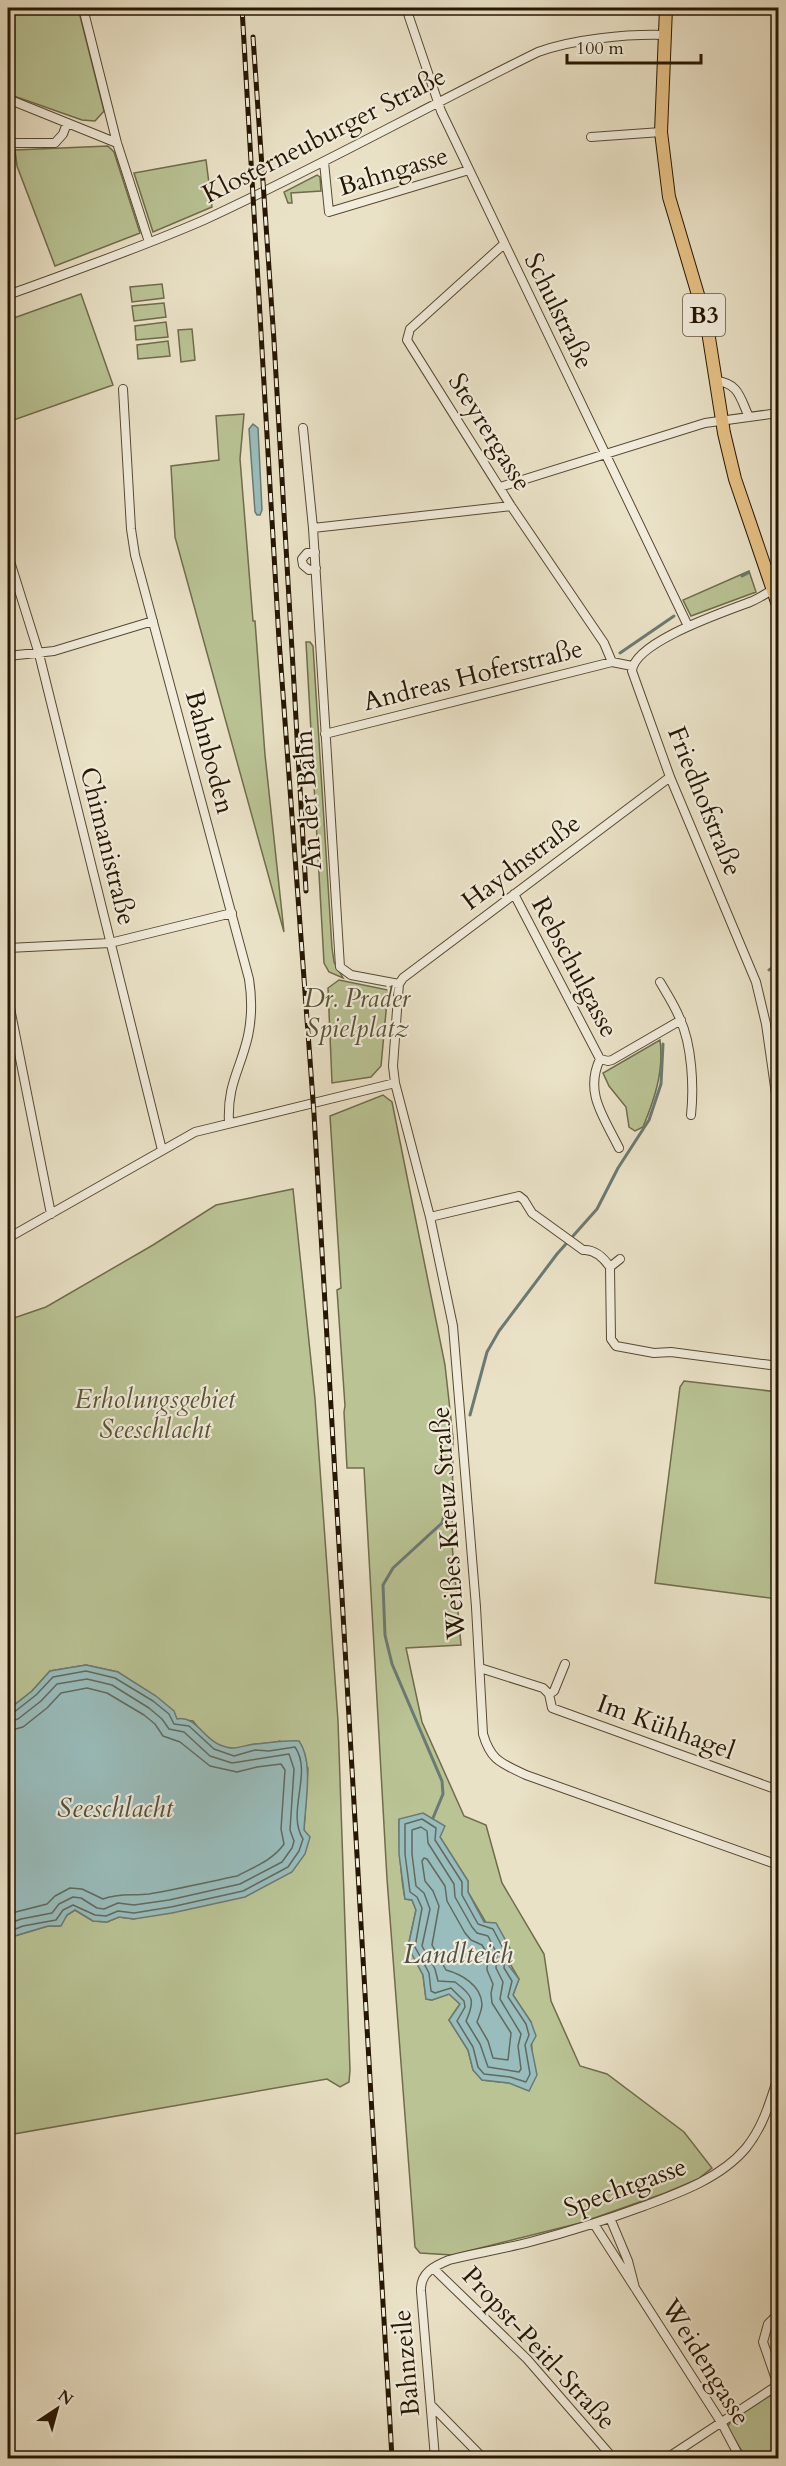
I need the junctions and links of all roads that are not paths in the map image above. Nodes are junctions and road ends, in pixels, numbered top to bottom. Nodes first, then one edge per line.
1 (84, 8) edge
2 (406, 8) edge
3 (666, 8) edge
4 (664, 35) junction
5 (8, 99) edge
6 (437, 101) junction
7 (67, 123) junction
8 (661, 132) junction
9 (591, 137) dead end
10 (8, 143) edge
11 (117, 143) junction
12 (324, 162) junction
13 (469, 170) junction
14 (149, 242) junction
15 (504, 244) junction
16 (8, 295) edge
17 (716, 381) junction
18 (123, 389) dead end
19 (778, 413) edge
20 (749, 417) junction
21 (721, 420) junction
22 (303, 428) dead end
23 (605, 454) junction
24 (500, 487) junction
25 (511, 506) junction
26 (314, 528) junction
27 (315, 552) junction
28 (8, 555) edge
29 (316, 568) junction
30 (776, 588) edge
31 (778, 605) edge
32 (153, 621) junction
33 (688, 626) junction
34 (39, 654) junction
35 (8, 656) edge
36 (612, 662) junction
37 (632, 666) junction
38 (325, 734) junction
39 (670, 777) junction
40 (514, 894) junction
41 (232, 913) junction
42 (110, 943) junction
43 (8, 948) edge
44 (660, 982) dead end
45 (399, 984) junction
46 (8, 998) edge
47 (681, 1020) junction
48 (600, 1059) junction
49 (395, 1083) junction
50 (778, 1108) edge
51 (691, 1115) dead end
52 (229, 1123) junction
53 (619, 1148) dead end
54 (162, 1149) junction
55 (51, 1214) junction
56 (430, 1217) junction
57 (8, 1238) edge
58 (620, 1259) dead end
59 (610, 1267) junction
60 (778, 1366) edge
61 (565, 1664) dead end
62 (480, 1668) junction
63 (549, 1694) junction
64 (778, 1790) edge
65 (778, 1864) edge
66 (778, 2077) edge
67 (610, 2218) junction
68 (594, 2224) junction
69 (433, 2268) junction
70 (635, 2289) junction
71 (778, 2314) edge
72 (778, 2385) edge
73 (431, 2405) junction
74 (721, 2422) junction
75 (435, 2458) edge
76 (483, 2458) edge
77 (613, 2458) edge
78 (667, 2458) edge
79 (740, 2458) edge

1 - 11 street
2 - 6 street, Schulstraße
3 - 4 main road, B3
4 - 6 street, Klosterneuburger Straße
4 - 8 main road, B3
5 - 7 street
6 - 12 street, Klosterneuburger Straße
6 - 13 street, Schulstraße
7 - 10 street
7 - 11 street
8 - 9 street
8 - 17 main road, B3
11 - 14 street
12 - 13 street, Bahngasse
12 - 14 street, Klosterneuburger Straße
13 - 15 street, Schulstraße
14 - 16 street, Klosterneuburger Straße
15 - 23 street, Schulstraße
15 - 24 street, Steyrergasse
17 - 20 street
17 - 21 main road, B3
18 - 32 street, Bahnboden
19 - 20 street
20 - 21 street
21 - 23 street
21 - 30 main road, B3
22 - 26 street, An der Bahn
23 - 24 street
23 - 33 street, Schulstraße
24 - 25 street, Steyrergasse
25 - 26 street
25 - 36 street, Steyrergasse
26 - 27 street, An der Bahn
27 - 29 street, An der Bahn
27 - 29 street, An der Bahn
28 - 34 street, Chimanistraße
29 - 38 street, An der Bahn
30 - 31 main road, B3
30 - 33 street
32 - 34 street
32 - 41 street, Bahnboden
33 - 37 street
34 - 35 street
34 - 42 street, Chimanistraße
36 - 37 street, Andreas Hoferstraße
36 - 38 street, Andreas Hoferstraße
37 - 39 street, Friedhofstraße
38 - 45 street, An der Bahn
39 - 40 street, Haydnstraße
39 - 50 street, Friedhofstraße
40 - 45 street, Haydnstraße
40 - 48 street, Rebschulgasse
41 - 42 street
41 - 52 street, Bahnboden
42 - 43 street
42 - 54 street, Chimanistraße
44 - 47 street
45 - 49 street, Weißes Kreuz Straße
46 - 55 street
47 - 48 street, Rebschulgasse
47 - 51 street
48 - 53 street, Rebschulgasse
49 - 52 street
49 - 56 street, Weißes Kreuz Straße
52 - 54 street
54 - 55 street
55 - 57 street
56 - 59 street
56 - 62 street, Weißes Kreuz Straße
58 - 59 street
59 - 60 street
61 - 63 street
62 - 63 street, Im Kühhagel
62 - 65 street, Weißes Kreuz Straße
63 - 64 street, Im Kühhagel
66 - 67 street, Spechtgasse
67 - 68 street, Spechtgasse
67 - 70 street, Weidengasse
68 - 69 street, Spechtgasse
68 - 70 street, Weidengasse
69 - 73 street, Bahnzeile
69 - 77 street, Propst-Peitl-Straße
70 - 74 street, Weidengasse
71 - 72 street
72 - 74 street
73 - 75 street, Bahnzeile
73 - 76 street
74 - 78 street
74 - 79 street, Weidengasse

